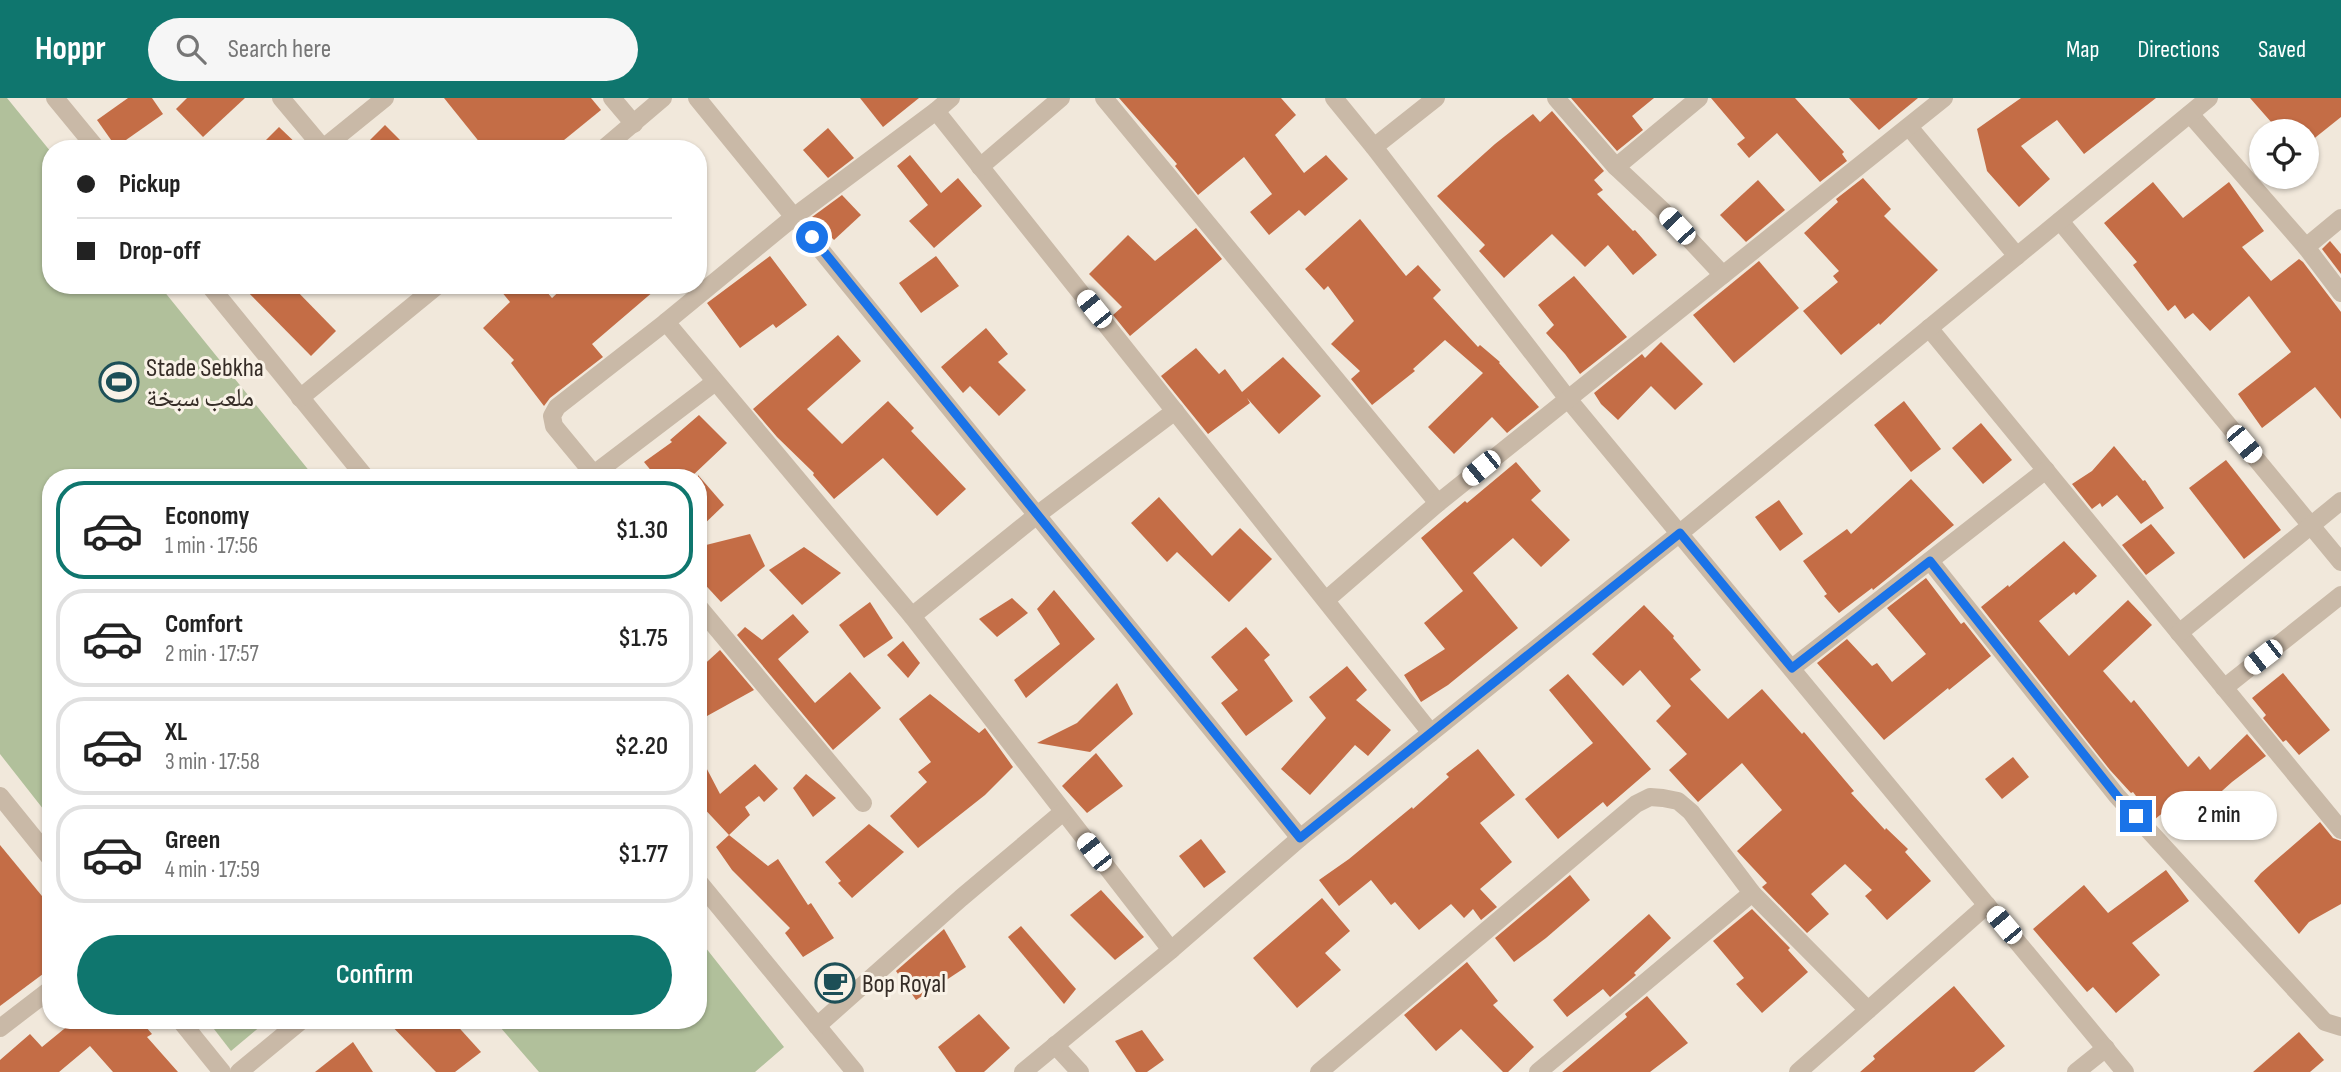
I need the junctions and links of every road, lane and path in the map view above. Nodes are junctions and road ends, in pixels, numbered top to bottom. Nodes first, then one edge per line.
1 (55, 98) edge
2 (281, 98) edge
3 (612, 98) edge
4 (663, 98) edge
5 (697, 98) edge
6 (951, 98) edge
7 (1061, 98) edge
8 (1104, 98) edge
9 (1334, 98) edge
10 (1436, 98) edge
11 (1556, 98) edge
12 (1699, 98) edge
13 (1944, 98) edge
14 (2209, 98) edge
15 (372, 102) edge
16 (936, 111) junction
17 (2190, 114) junction
18 (634, 124) junction
19 (1909, 127) junction
20 (90, 140) edge
21 (315, 140) edge
22 (331, 140) edge
23 (614, 140) edge
24 (1374, 147) junction
25 (980, 167) junction
26 (1616, 167) junction
27 (794, 216) junction
28 (2341, 218) edge
29 (2060, 221) junction
30 (2306, 247) junction
31 (2017, 256) junction
32 (1723, 275) junction
33 (707, 288) edge
34 (2341, 293) edge
35 (216, 294) edge
36 (427, 294) edge
37 (700, 294) edge
38 (666, 322) junction
39 (1929, 328) junction
40 (715, 382) junction
41 (300, 398) junction
42 (1568, 399) junction
43 (1175, 411) junction
44 (359, 469) edge
45 (589, 469) edge
46 (604, 469) edge
47 (2046, 470) junction
48 (2341, 501) edge
49 (1438, 503) junction
50 (1037, 515) junction
51 (2311, 526) junction
52 (1680, 533) junction
53 (1930, 561) junction
54 (2341, 562) edge
55 (2341, 595) edge
56 (1326, 600) junction
57 (912, 616) junction
58 (707, 617) edge
59 (2179, 633) junction
60 (1792, 668) junction
61 (2224, 688) junction
62 (1431, 733) junction
63 (0, 796) edge
64 (863, 803) dead end
65 (1063, 813) junction
66 (2341, 830) edge
67 (1300, 838) junction
68 (42, 848) edge
69 (707, 892) edge
70 (1752, 892) junction
71 (1987, 905) junction
72 (1171, 950) junction
73 (42, 996) edge
74 (1868, 1010) junction
75 (817, 1026) junction
76 (2341, 1027) edge
77 (0, 1028) edge
78 (187, 1029) edge
79 (291, 1029) edge
80 (1055, 1045) junction
81 (2106, 1048) junction
82 (222, 1072) edge
83 (239, 1072) edge
84 (855, 1072) edge
85 (1023, 1072) edge
86 (1080, 1072) edge
87 (1319, 1072) edge
88 (1538, 1072) edge
89 (1797, 1072) edge
90 (2076, 1072) edge
91 (2125, 1072) edge

1 - 20 street
2 - 21 street
3 - 18 street
4 - 18 street
5 - 27 street
6 - 16 street
7 - 25 street
8 - 49 street
9 - 24 street
10 - 24 street
11 - 26 street
12 - 26 street
13 - 19 street
14 - 17 street
15 - 22 street
16 - 25 street
16 - 27 street
17 - 29 street
17 - 30 street
18 - 23 street
19 - 31 street
19 - 32 street
24 - 42 street
25 - 43 street
26 - 32 street
27 - 33 street
27 - 50 street
28 - 30 street
29 - 31 street
29 - 51 street
30 - 34 street
31 - 39 street
32 - 42 street
35 - 41 street
36 - 41 street
37 - 38 street
38 - 40 street
38 - 45 street
39 - 47 street
39 - 52 street
40 - 46 street
40 - 57 street
41 - 44 street
42 - 49 street
42 - 52 street
43 - 50 street
43 - 56 street
47 - 53 street
47 - 59 street
48 - 51 street
49 - 56 street
50 - 57 street
50 - 67 street
51 - 54 street
51 - 59 street
52 - 60 street
52 - 62 street
53 - 60 street
53 - 76 street
55 - 61 street
56 - 62 street
57 - 65 street
58 - 64 street
59 - 61 street
60 - 71 street
61 - 66 street
62 - 67 street
63 - 68 street
65 - 72 street
65 - 75 street
67 - 72 street
69 - 75 street
70 - 74 street
70 - 87 street
70 - 88 street
71 - 74 street
71 - 81 street
72 - 80 street
73 - 77 street
74 - 89 street
75 - 84 street
78 - 82 street
79 - 83 street
80 - 85 street
80 - 86 street
81 - 90 street
81 - 91 street

